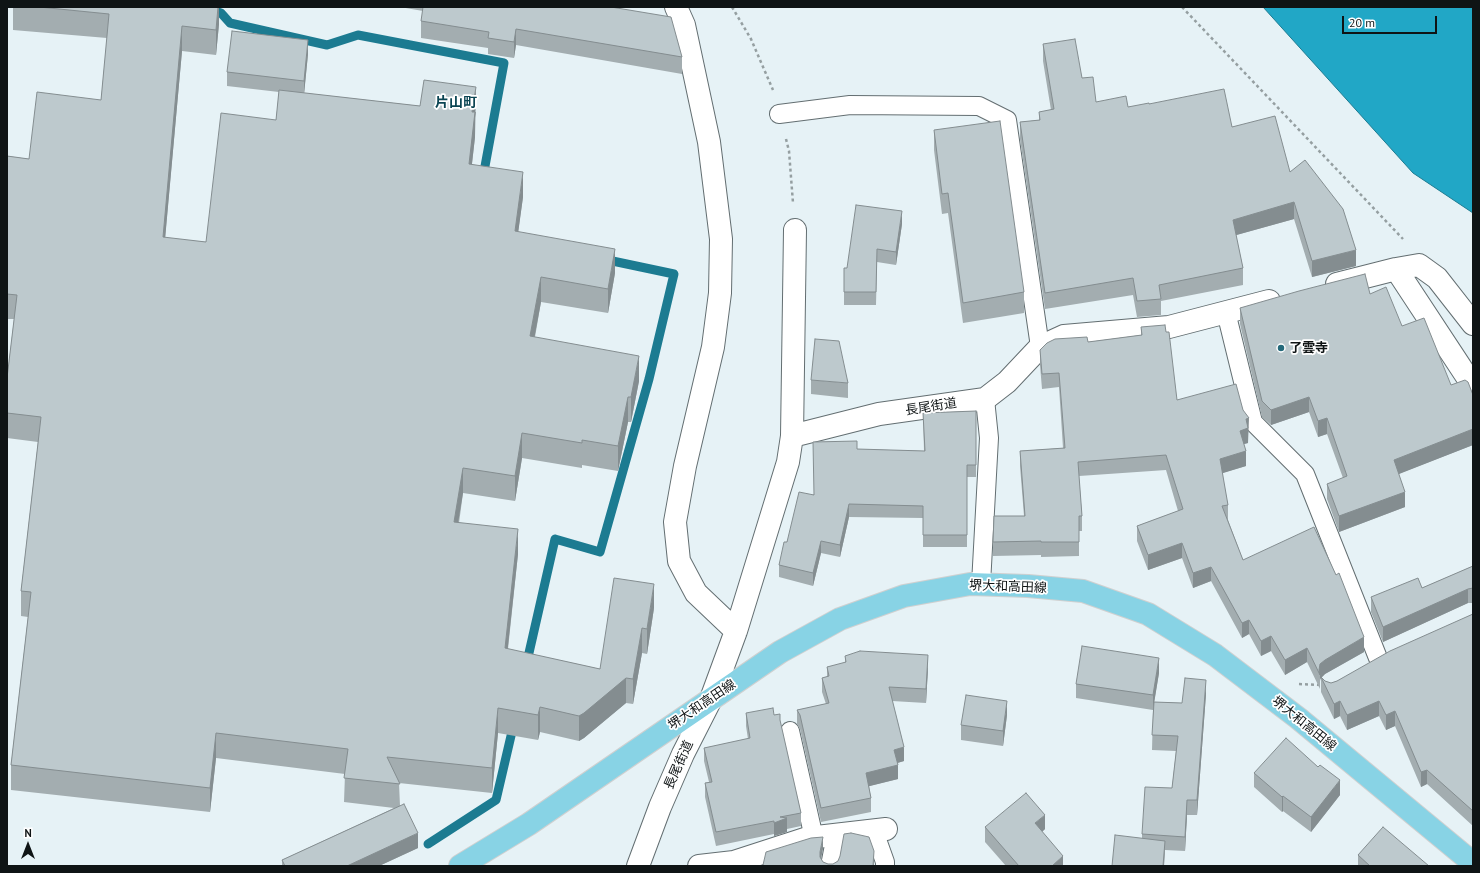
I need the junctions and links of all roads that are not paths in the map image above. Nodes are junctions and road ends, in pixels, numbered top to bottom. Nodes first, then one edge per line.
1 (676, 7) edge
2 (779, 114) dead end
3 (795, 230) dead end
4 (1396, 269) junction
5 (1315, 290) edge
6 (1285, 297) edge
7 (1226, 312) junction
8 (1473, 324) edge
9 (1040, 347) junction
10 (1473, 386) edge
11 (985, 399) junction
12 (792, 436) junction
13 (981, 584) junction
14 (736, 630) junction
15 (1398, 649) edge
16 (1378, 658) junction
17 (1331, 685) edge
18 (711, 699) junction
19 (790, 731) dead end
20 (880, 830) joint
21 (836, 835) junction
22 (814, 838) junction
23 (1473, 863) edge
24 (460, 866) edge
25 (638, 866) edge
26 (699, 866) edge
27 (830, 866) edge
28 (885, 866) edge

1 - 14 street
2 - 9 lane
3 - 12 street
4 - 5 street
4 - 8 street
4 - 10 street
6 - 7 street, 長尾街道
7 - 9 street, 長尾街道
7 - 16 lane
9 - 11 street, 長尾街道
11 - 12 street, 長尾街道
11 - 13 lane
12 - 14 street, 長尾街道
13 - 18 main road, 堺大和高田線
13 - 23 main road, 堺大和高田線
14 - 18 street, 長尾街道
15 - 16 street
16 - 17 street
18 - 24 main road, 堺大和高田線
18 - 25 street, 長尾街道
19 - 22 lane
20 - 21 street
20 - 28 lane
21 - 22 street
21 - 27 lane
22 - 26 street

